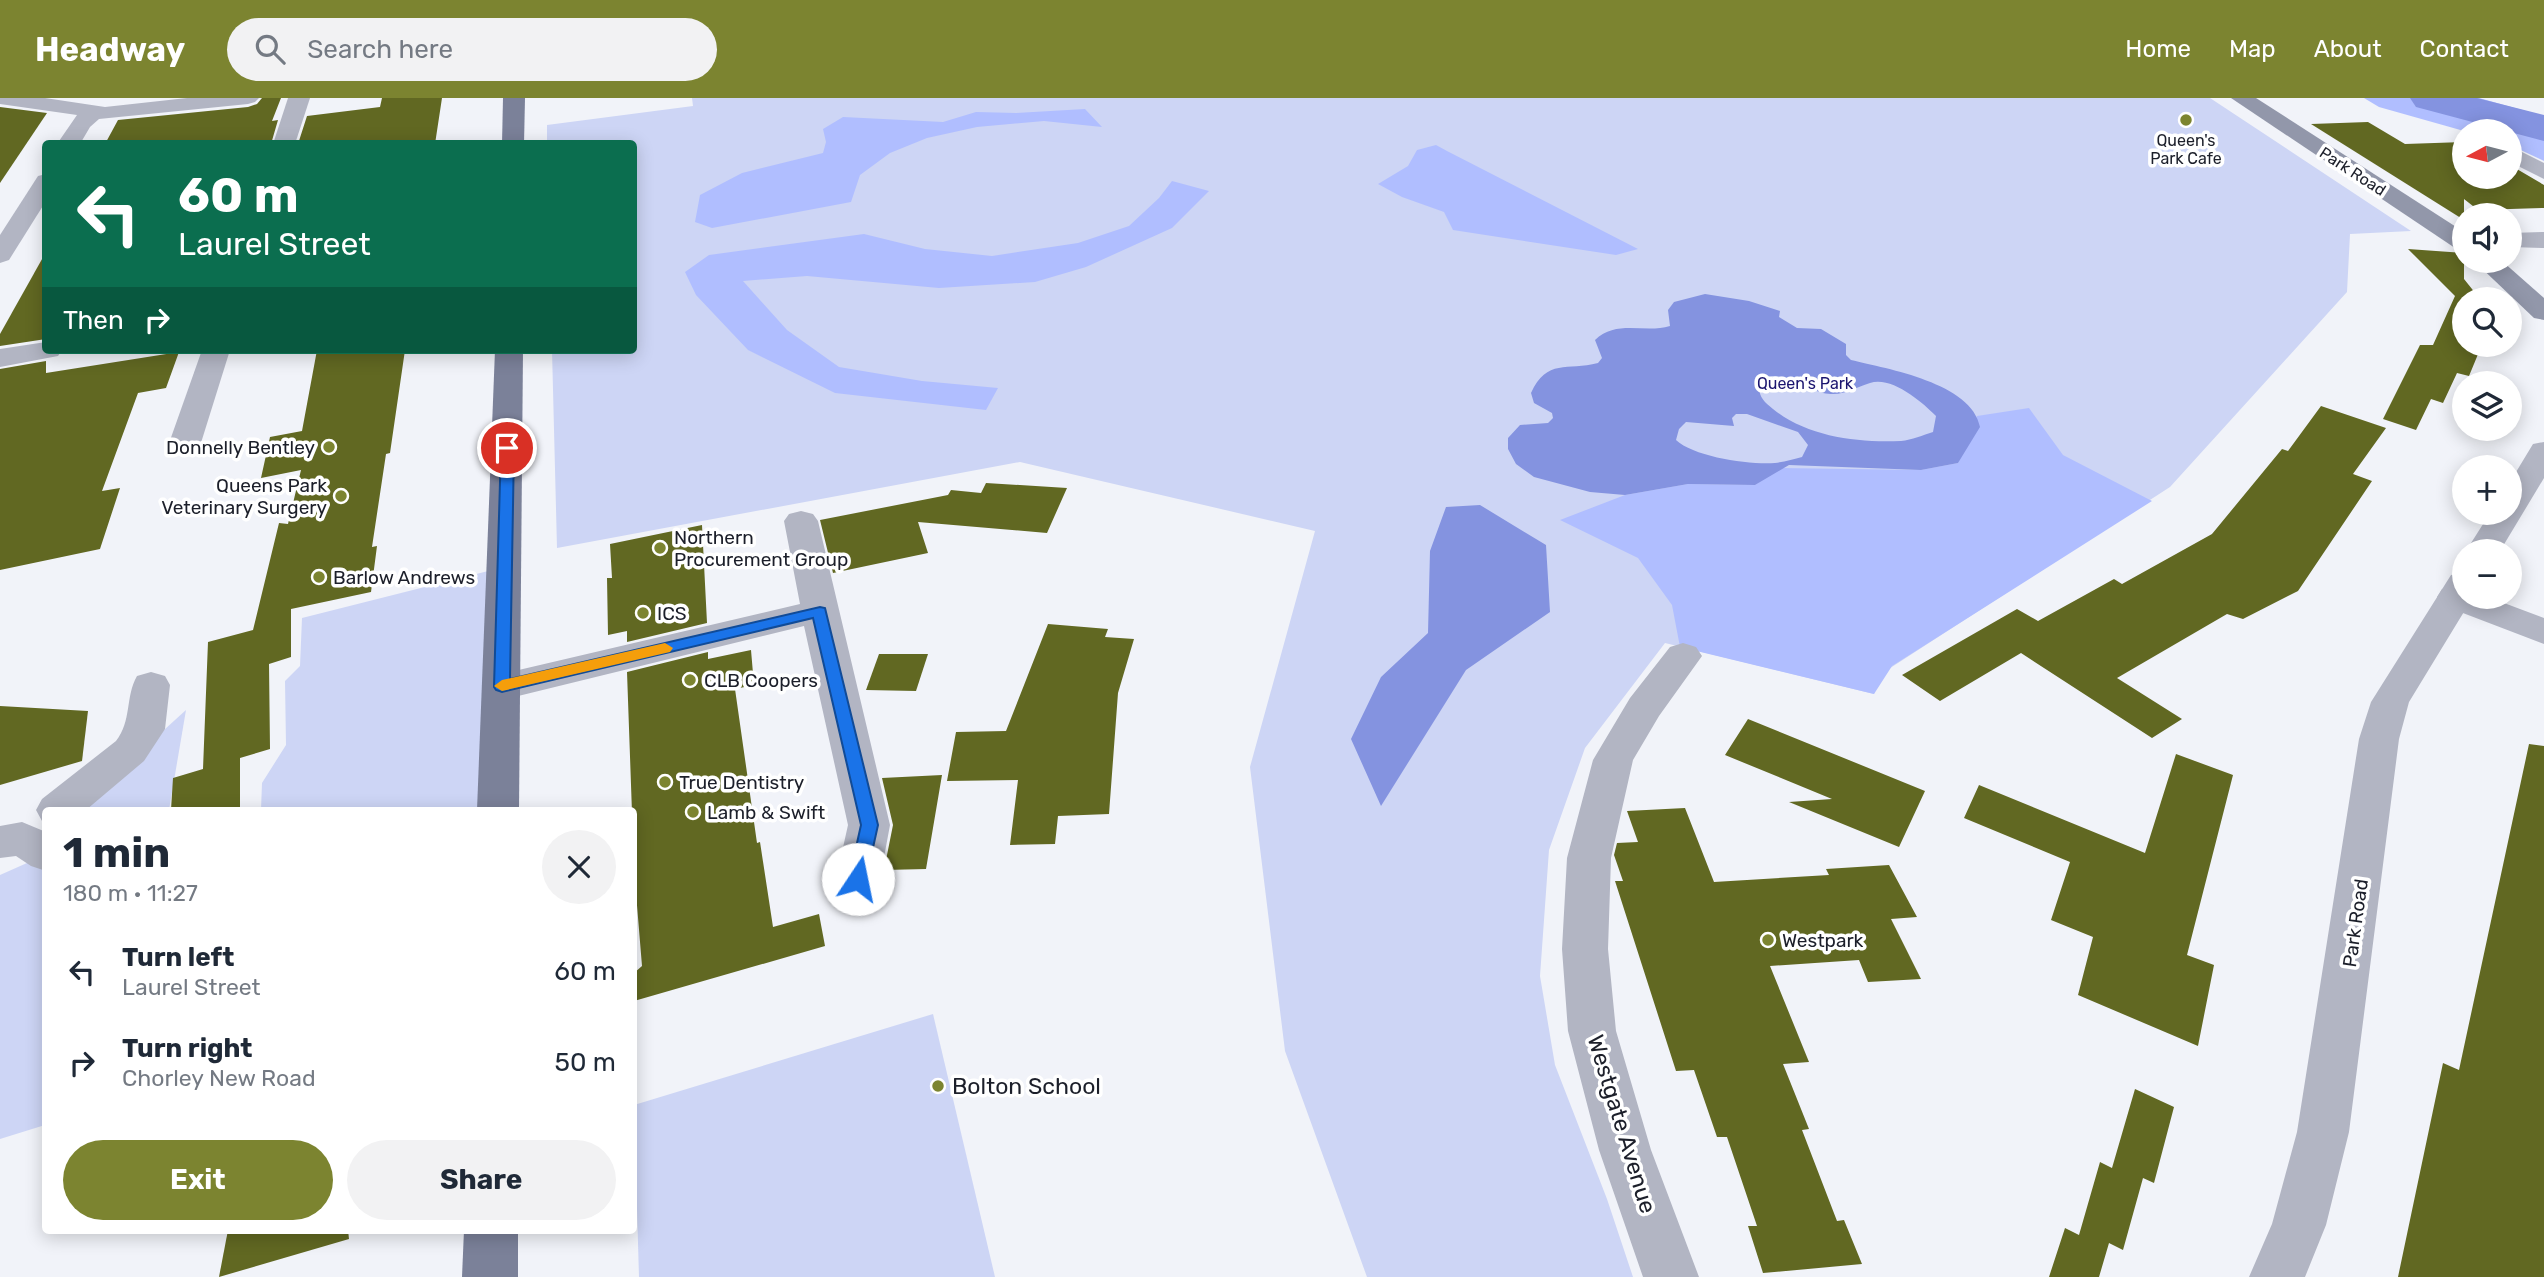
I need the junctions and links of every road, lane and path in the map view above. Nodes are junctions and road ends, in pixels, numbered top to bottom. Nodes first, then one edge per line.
1 (0, 98) edge
2 (248, 98) edge
3 (299, 98) edge
4 (514, 98) edge
5 (2242, 98) edge
6 (93, 113) junction
7 (70, 140) edge
8 (285, 140) edge
9 (513, 140) edge
10 (2522, 160) edge
11 (2544, 172) edge
12 (42, 187) edge
13 (2452, 234) edge
14 (2522, 240) edge
15 (2544, 240) edge
16 (1, 253) edge
17 (2526, 274) edge
18 (2544, 312) edge
19 (42, 351) edge
20 (215, 354) edge
21 (509, 354) edge
22 (0, 358) edge
23 (184, 446) dead end
24 (2544, 451) edge
25 (2522, 488) edge
26 (802, 521) dead end
27 (2452, 603) edge
28 (2498, 609) edge
29 (820, 611) junction
30 (2544, 632) edge
31 (1683, 656) dead end
32 (150, 685) dead end
33 (502, 687) junction
34 (61, 807) edge
35 (499, 807) edge
36 (858, 879) dead end
37 (491, 1234) edge
38 (490, 1277) edge
39 (1671, 1277) edge
40 (2277, 1277) edge

1 - 6 street
2 - 6 street
3 - 8 street
4 - 9 main road
5 - 13 main road, Park Road
6 - 7 street
10 - 11 street
12 - 16 street
14 - 15 street
17 - 18 main road
19 - 22 street
20 - 23 street
21 - 33 main road
24 - 25 street
26 - 29 street
27 - 40 street, Park Road
28 - 30 street
29 - 33 street
29 - 36 street
31 - 39 street, Westgate Avenue
32 - 34 street
33 - 35 main road
37 - 38 main road

